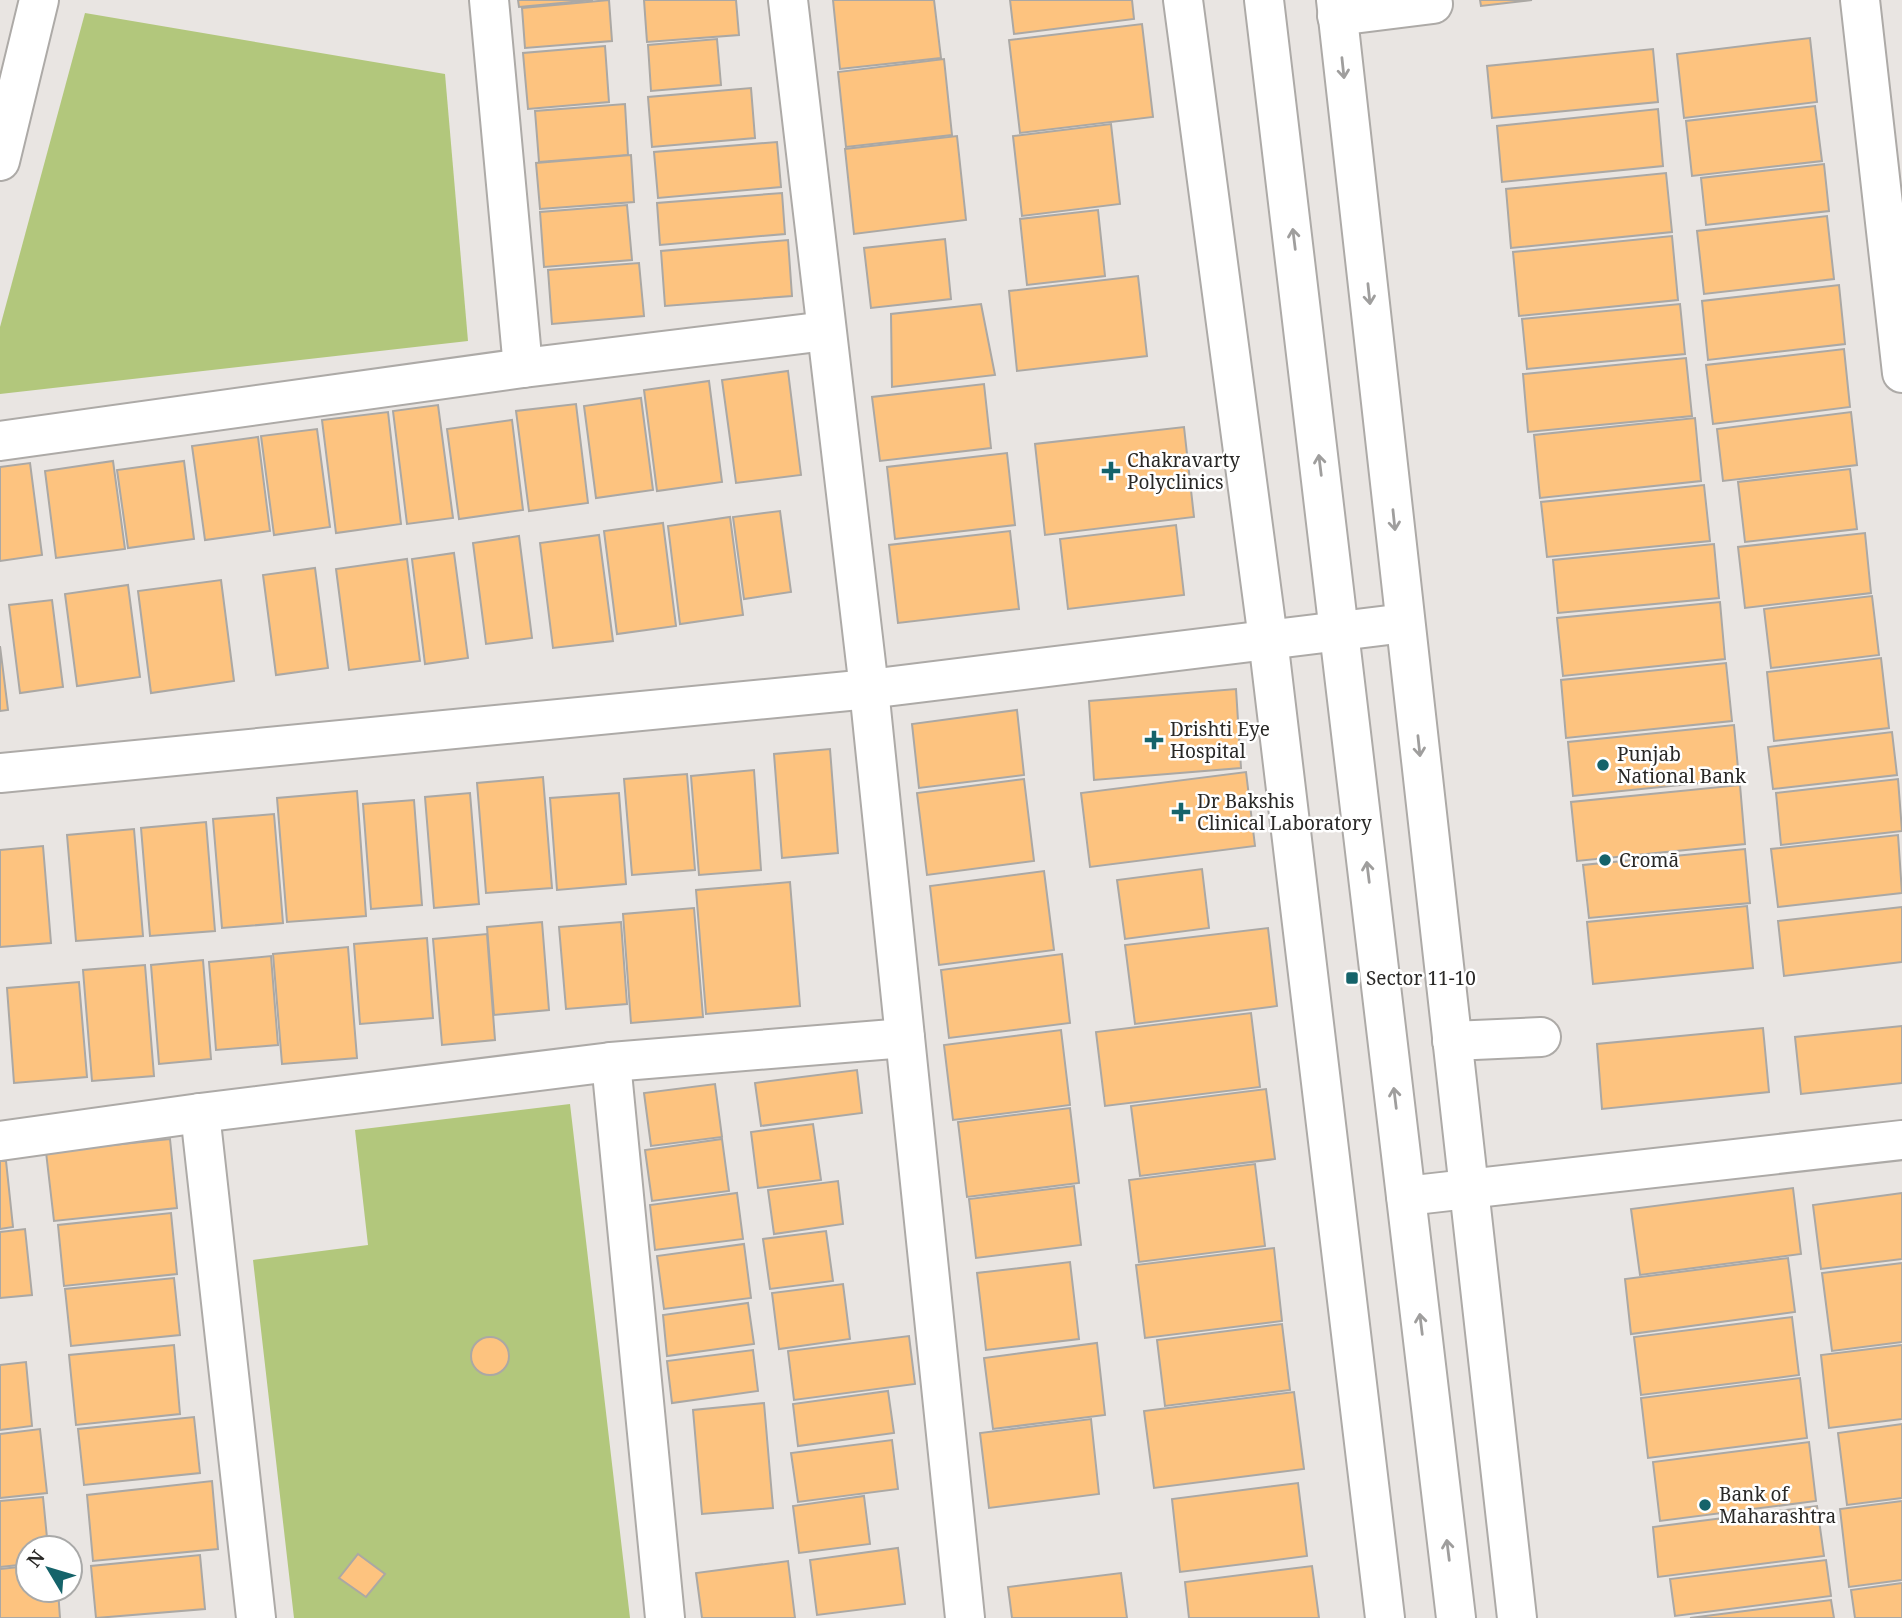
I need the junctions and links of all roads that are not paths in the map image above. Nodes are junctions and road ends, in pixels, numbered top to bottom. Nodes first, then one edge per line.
1 (39, 0) edge
2 (489, 0) edge
3 (788, 0) edge
4 (1183, 0) edge
5 (1264, 0) edge
6 (1860, 0) edge
7 (1433, 4) dead end
8 (1337, 8) edge
9 (0, 161) edge
10 (826, 331) junction
11 (523, 368) junction
12 (1902, 373) edge
13 (0, 441) edge
14 (1405, 623) junction
15 (1340, 630) junction
16 (1268, 639) junction
17 (869, 689) junction
18 (0, 773) edge
19 (1541, 1037) dead end
20 (905, 1038) junction
21 (1452, 1041) junction
22 (611, 1062) junction
23 (200, 1113) junction
24 (1902, 1140) edge
25 (0, 1141) edge
26 (1469, 1188) junction
27 (1406, 1196) junction
28 (256, 1618) edge
29 (665, 1618) edge
30 (965, 1618) edge
31 (1385, 1618) edge
32 (1456, 1618) edge
33 (1517, 1618) edge

1 - 9 street
2 - 11 street
3 - 10 street
4 - 16 street
15 -> 5 street
6 - 12 street
7 - 8 street
8 -> 14 street
10 - 11 street
10 - 17 street
11 - 13 street
14 - 15 street
14 -> 21 street
15 - 16 street
27 -> 15 street
16 - 17 street
16 - 31 street
17 - 18 street
17 - 20 street
19 - 21 street
20 - 22 street
20 - 30 street
21 - 26 street
22 - 23 street
22 - 29 street
23 - 25 street
23 - 28 street
24 - 26 street
26 - 27 street
26 - 33 street
32 -> 27 street

